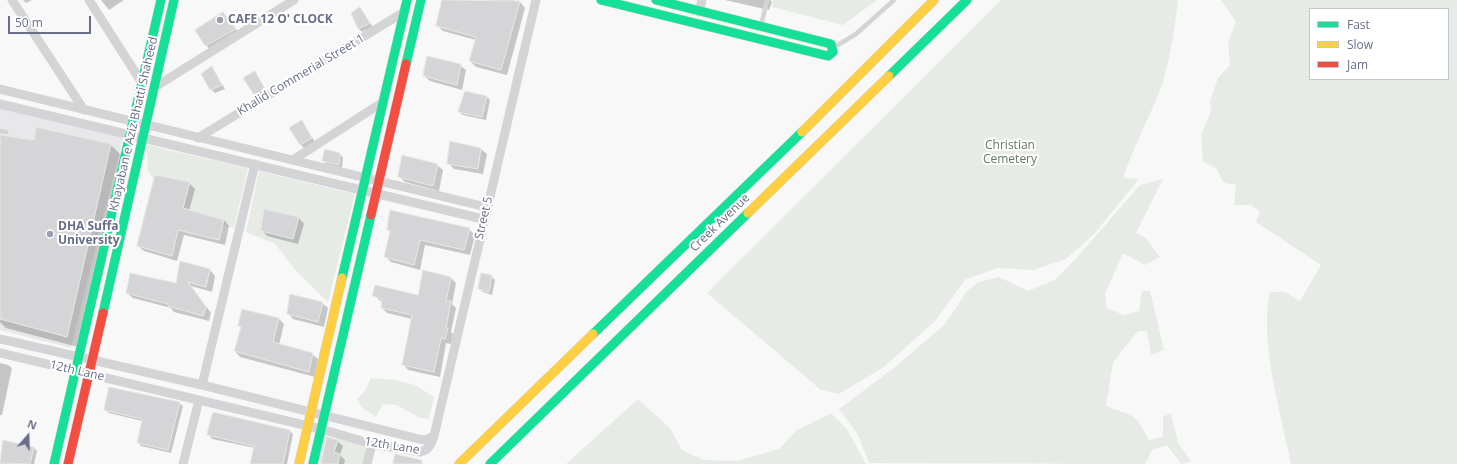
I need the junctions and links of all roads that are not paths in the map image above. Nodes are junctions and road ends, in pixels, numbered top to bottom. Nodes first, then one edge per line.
1 (12, 0) edge
2 (89, 0) edge
3 (161, 0) edge
4 (174, 0) edge
5 (294, 0) edge
6 (407, 0) edge
7 (421, 0) edge
8 (536, 0) edge
9 (601, 0) edge
10 (656, 0) edge
11 (702, 0) edge
12 (767, 0) edge
13 (894, 0) edge
14 (934, 0) edge
15 (967, 0) edge
16 (404, 12) junction
17 (699, 12) junction
18 (761, 26) junction
19 (833, 48) junction
20 (142, 83) junction
21 (155, 87) junction
22 (0, 89) edge
23 (383, 102) junction
24 (0, 104) edge
25 (84, 110) junction
26 (133, 121) junction
27 (147, 124) junction
28 (0, 131) edge
29 (6, 132) dead end
30 (130, 135) junction
31 (143, 138) junction
32 (198, 138) junction
33 (293, 160) junction
34 (255, 164) junction
35 (365, 177) junction
36 (378, 180) junction
37 (362, 190) junction
38 (376, 193) junction
39 (486, 207) junction
40 (484, 219) junction
41 (0, 339) edge
42 (0, 353) edge
43 (78, 357) junction
44 (92, 360) junction
45 (75, 371) junction
46 (89, 374) junction
47 (202, 385) junction
48 (199, 400) junction
49 (310, 413) junction
50 (324, 416) junction
51 (307, 426) junction
52 (321, 430) junction
53 (434, 436) junction
54 (372, 444) junction
55 (54, 464) edge
56 (68, 464) edge
57 (183, 464) edge
58 (299, 464) edge
59 (313, 464) edge
60 (368, 464) edge
61 (459, 464) edge
62 (490, 464) edge

1 - 25 street
2 - 20 street
3 - 20 street, Khayaban e Aziz Bhatti Shaheed
4 - 21 street, Khayaban e Aziz Bhatti Shaheed
5 - 21 street
6 - 16 street
7 - 36 street
8 - 39 street, Street 5
9 - 19 street
10 - 17 street
11 - 17 street
12 - 18 lane
13 - 19 lane
14 - 61 street, Creek Avenue
15 - 62 street, Creek Avenue
16 - 23 street
16 - 32 street, Khalid Commerial Street 1
17 - 18 street
18 - 19 street
20 - 26 street, Khayaban e Aziz Bhatti Shaheed
21 - 27 street, Khayaban e Aziz Bhatti Shaheed
22 - 25 street
23 - 33 street
23 - 35 street
24 - 30 street
25 - 26 street
26 - 27 street
26 - 30 street, Khayaban e Aziz Bhatti Shaheed
27 - 31 street, Khayaban e Aziz Bhatti Shaheed
27 - 32 street
28 - 29 lane
30 - 31 street
30 - 43 street, Khayaban e Aziz Bhatti Shaheed
31 - 34 street
31 - 44 street, Khayaban e Aziz Bhatti Shaheed
32 - 33 street
33 - 35 street
34 - 37 street
34 - 47 street
35 - 36 street
35 - 37 street
36 - 38 street
36 - 39 street
37 - 38 street
37 - 49 street
38 - 40 street
38 - 50 street
39 - 40 street, Street 5
40 - 53 street, Street 5
41 - 43 street, 12th Lane
42 - 45 street, 12th Lane
43 - 44 street, 12th Lane
43 - 45 street, Khayaban e Aziz Bhatti Shaheed
44 - 46 street, Khayaban e Aziz Bhatti Shaheed
44 - 47 street, 12th Lane
45 - 46 street, 12th Lane
45 - 55 street, Khayaban e Aziz Bhatti Shaheed
46 - 48 street, 12th Lane
46 - 56 street, Khayaban e Aziz Bhatti Shaheed
47 - 49 street, 12th Lane
48 - 51 street, 12th Lane
48 - 57 street
49 - 50 street, 12th Lane
49 - 51 street
50 - 52 street
50 - 53 street, 12th Lane
51 - 52 street, 12th Lane
51 - 58 street
52 - 54 street, 12th Lane
52 - 59 street
53 - 54 street, 12th Lane
54 - 60 street

